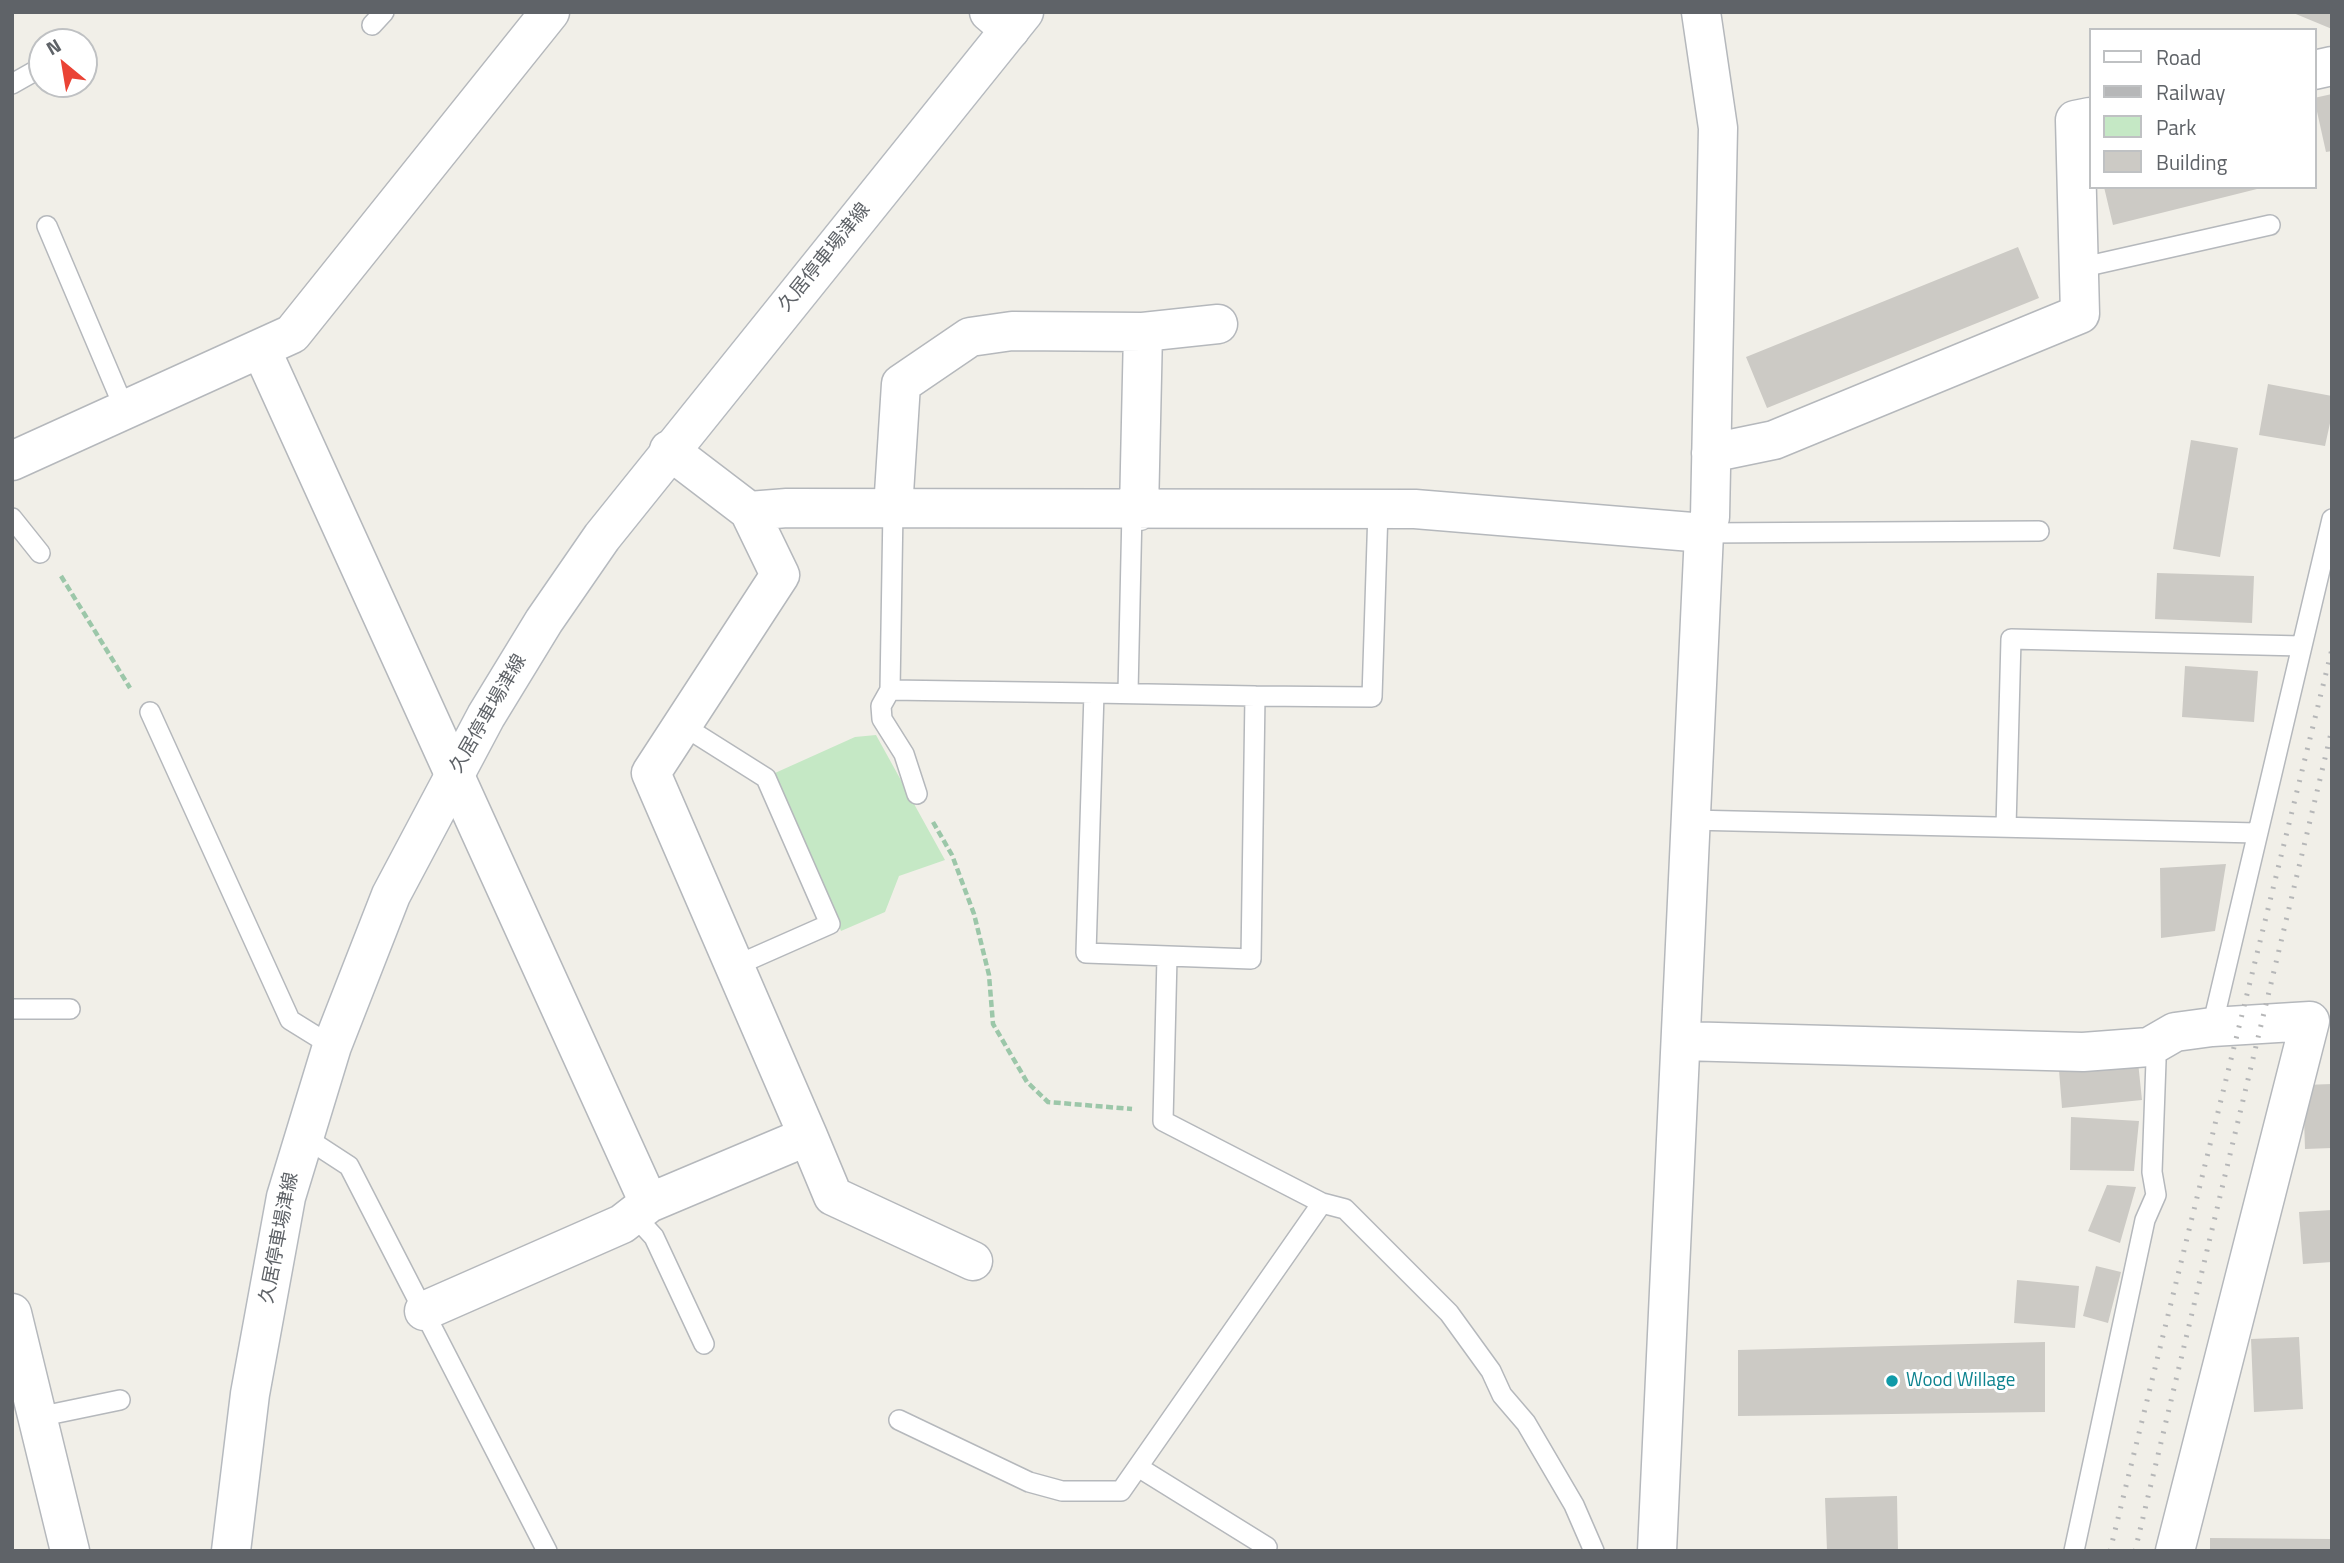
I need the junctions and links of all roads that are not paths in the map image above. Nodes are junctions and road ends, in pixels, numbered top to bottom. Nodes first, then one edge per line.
1 (1701, 12) edge
2 (540, 16) edge
3 (1008, 18) edge
4 (28, 75) edge
5 (12, 84) edge
6 (2088, 117) edge
7 (2270, 225) dead end
8 (47, 226) dead end
9 (2079, 268) junction
10 (1218, 324) dead end
11 (1143, 332) junction
12 (261, 349) junction
13 (125, 410) junction
14 (669, 450) junction
15 (1711, 453) junction
16 (12, 461) edge
17 (893, 509) junction
18 (1378, 510) junction
19 (749, 511) junction
20 (1135, 511) junction
21 (12, 518) edge
22 (2332, 519) edge
23 (2039, 531) dead end
24 (1704, 533) junction
25 (40, 553) road end
26 (2301, 646) junction
27 (890, 690) junction
28 (1128, 692) junction
29 (1094, 693) junction
30 (1255, 696) junction
31 (150, 712) road end
32 (682, 725) junction
33 (453, 775) junction
34 (917, 794) road end
35 (1690, 820) junction
36 (2006, 827) junction
37 (2257, 833) junction
38 (1167, 957) junction
39 (735, 966) junction
40 (12, 1009) edge
41 (70, 1009) dead end
42 (2213, 1027) junction
43 (1681, 1041) junction
44 (332, 1046) junction
45 (2149, 1046) junction
46 (303, 1136) junction
47 (808, 1136) junction
48 (1322, 1203) junction
49 (641, 1209) junction
50 (973, 1261) dead end
51 (424, 1311) junction
52 (12, 1313) edge
53 (704, 1344) dead end
54 (120, 1400) dead end
55 (899, 1420) dead end
56 (25, 1421) edge
57 (1138, 1467) junction
58 (69, 1551) edge
59 (231, 1551) edge
60 (547, 1551) edge
61 (1265, 1551) edge
62 (1594, 1551) edge
63 (1657, 1551) edge
64 (2074, 1551) edge
65 (2175, 1551) edge

1 - 15 street
2 - 12 street
3 - 14 street, 久居停車場津線
4 - 5 lane
6 - 9 street
7 - 9 lane
8 - 13 lane
9 - 15 street
10 - 11 street
11 - 17 street
11 - 20 street
12 - 13 street
12 - 33 street
13 - 16 street
14 - 19 street
14 - 33 street, 久居停車場津線
15 - 24 street
17 - 19 street
17 - 20 street
17 - 27 lane
18 - 20 street
18 - 24 street
18 - 30 lane
19 - 32 street
20 - 28 lane
21 - 25 lane
22 - 26 lane
23 - 24 lane
24 - 35 street
26 - 36 lane
26 - 37 lane
27 - 29 lane
27 - 34 lane
28 - 29 lane
28 - 30 lane
29 - 38 lane
30 - 38 lane
31 - 44 lane
32 - 39 street
32 - 39 lane
33 - 44 street, 久居停車場津線
33 - 49 street
35 - 36 lane
35 - 43 street
36 - 37 lane
37 - 42 lane
38 - 48 lane
39 - 47 street
40 - 41 lane
42 - 45 street
42 - 65 street
43 - 45 street
43 - 63 street
44 - 46 street, 久居停車場津線
45 - 64 lane
46 - 51 lane
46 - 59 street, 久居停車場津線
47 - 49 street
47 - 50 street
48 - 57 lane
48 - 62 lane
49 - 51 street
49 - 53 lane
51 - 60 lane
52 - 56 street
54 - 56 lane
55 - 57 lane
56 - 58 street
57 - 61 lane

